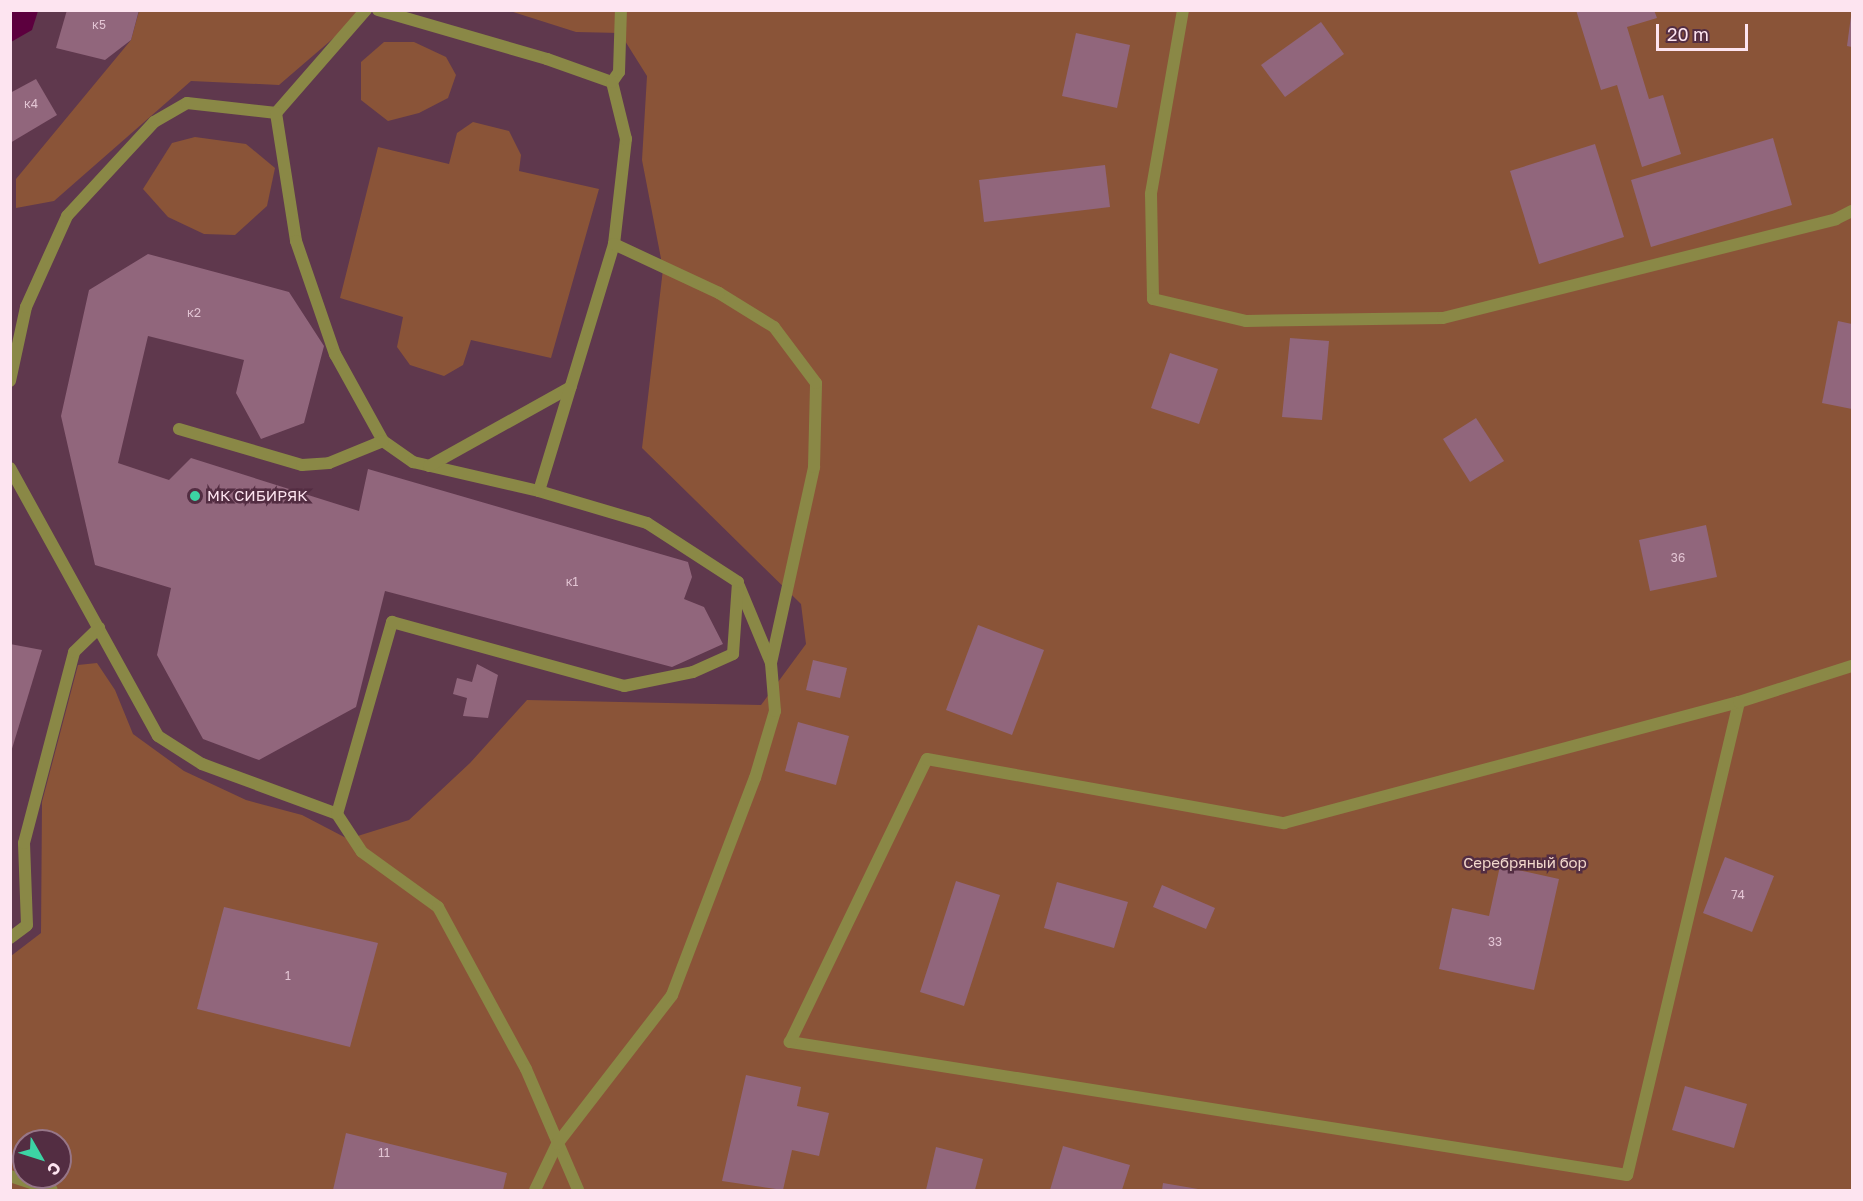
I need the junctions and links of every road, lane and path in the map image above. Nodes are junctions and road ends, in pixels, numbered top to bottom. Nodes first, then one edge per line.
1 (366, 10) edge
2 (378, 10) edge
3 (621, 10) edge
4 (1183, 10) edge
5 (612, 82) junction
6 (276, 113) junction
7 (1852, 211) edge
8 (614, 244) junction
9 (10, 381) edge
10 (571, 387) junction
11 (179, 429) dead end
12 (383, 441) junction
13 (429, 466) junction
14 (10, 468) edge
15 (539, 491) junction
16 (738, 582) junction
17 (99, 628) junction
18 (771, 663) junction
19 (1852, 666) edge
20 (1739, 702) junction
21 (337, 814) junction
22 (10, 938) edge
23 (557, 1144) junction
24 (10, 1176) edge
25 (52, 1191) edge
26 (535, 1191) edge
27 (578, 1191) edge

1 - 6 lane
2 - 5 lane
3 - 5 lane
4 - 7 lane
5 - 8 lane
6 - 9 lane
6 - 12 lane
8 - 10 lane
8 - 18 lane
10 - 13 lane
10 - 15 lane
11 - 12 lane
12 - 13 lane
13 - 15 lane
14 - 17 lane
15 - 16 lane
16 - 18 lane
16 - 21 lane
17 - 21 lane
17 - 22 lane
18 - 23 lane
19 - 20 lane
20 - 20 lane
21 - 23 lane
23 - 26 lane
23 - 27 lane
24 - 25 lane

